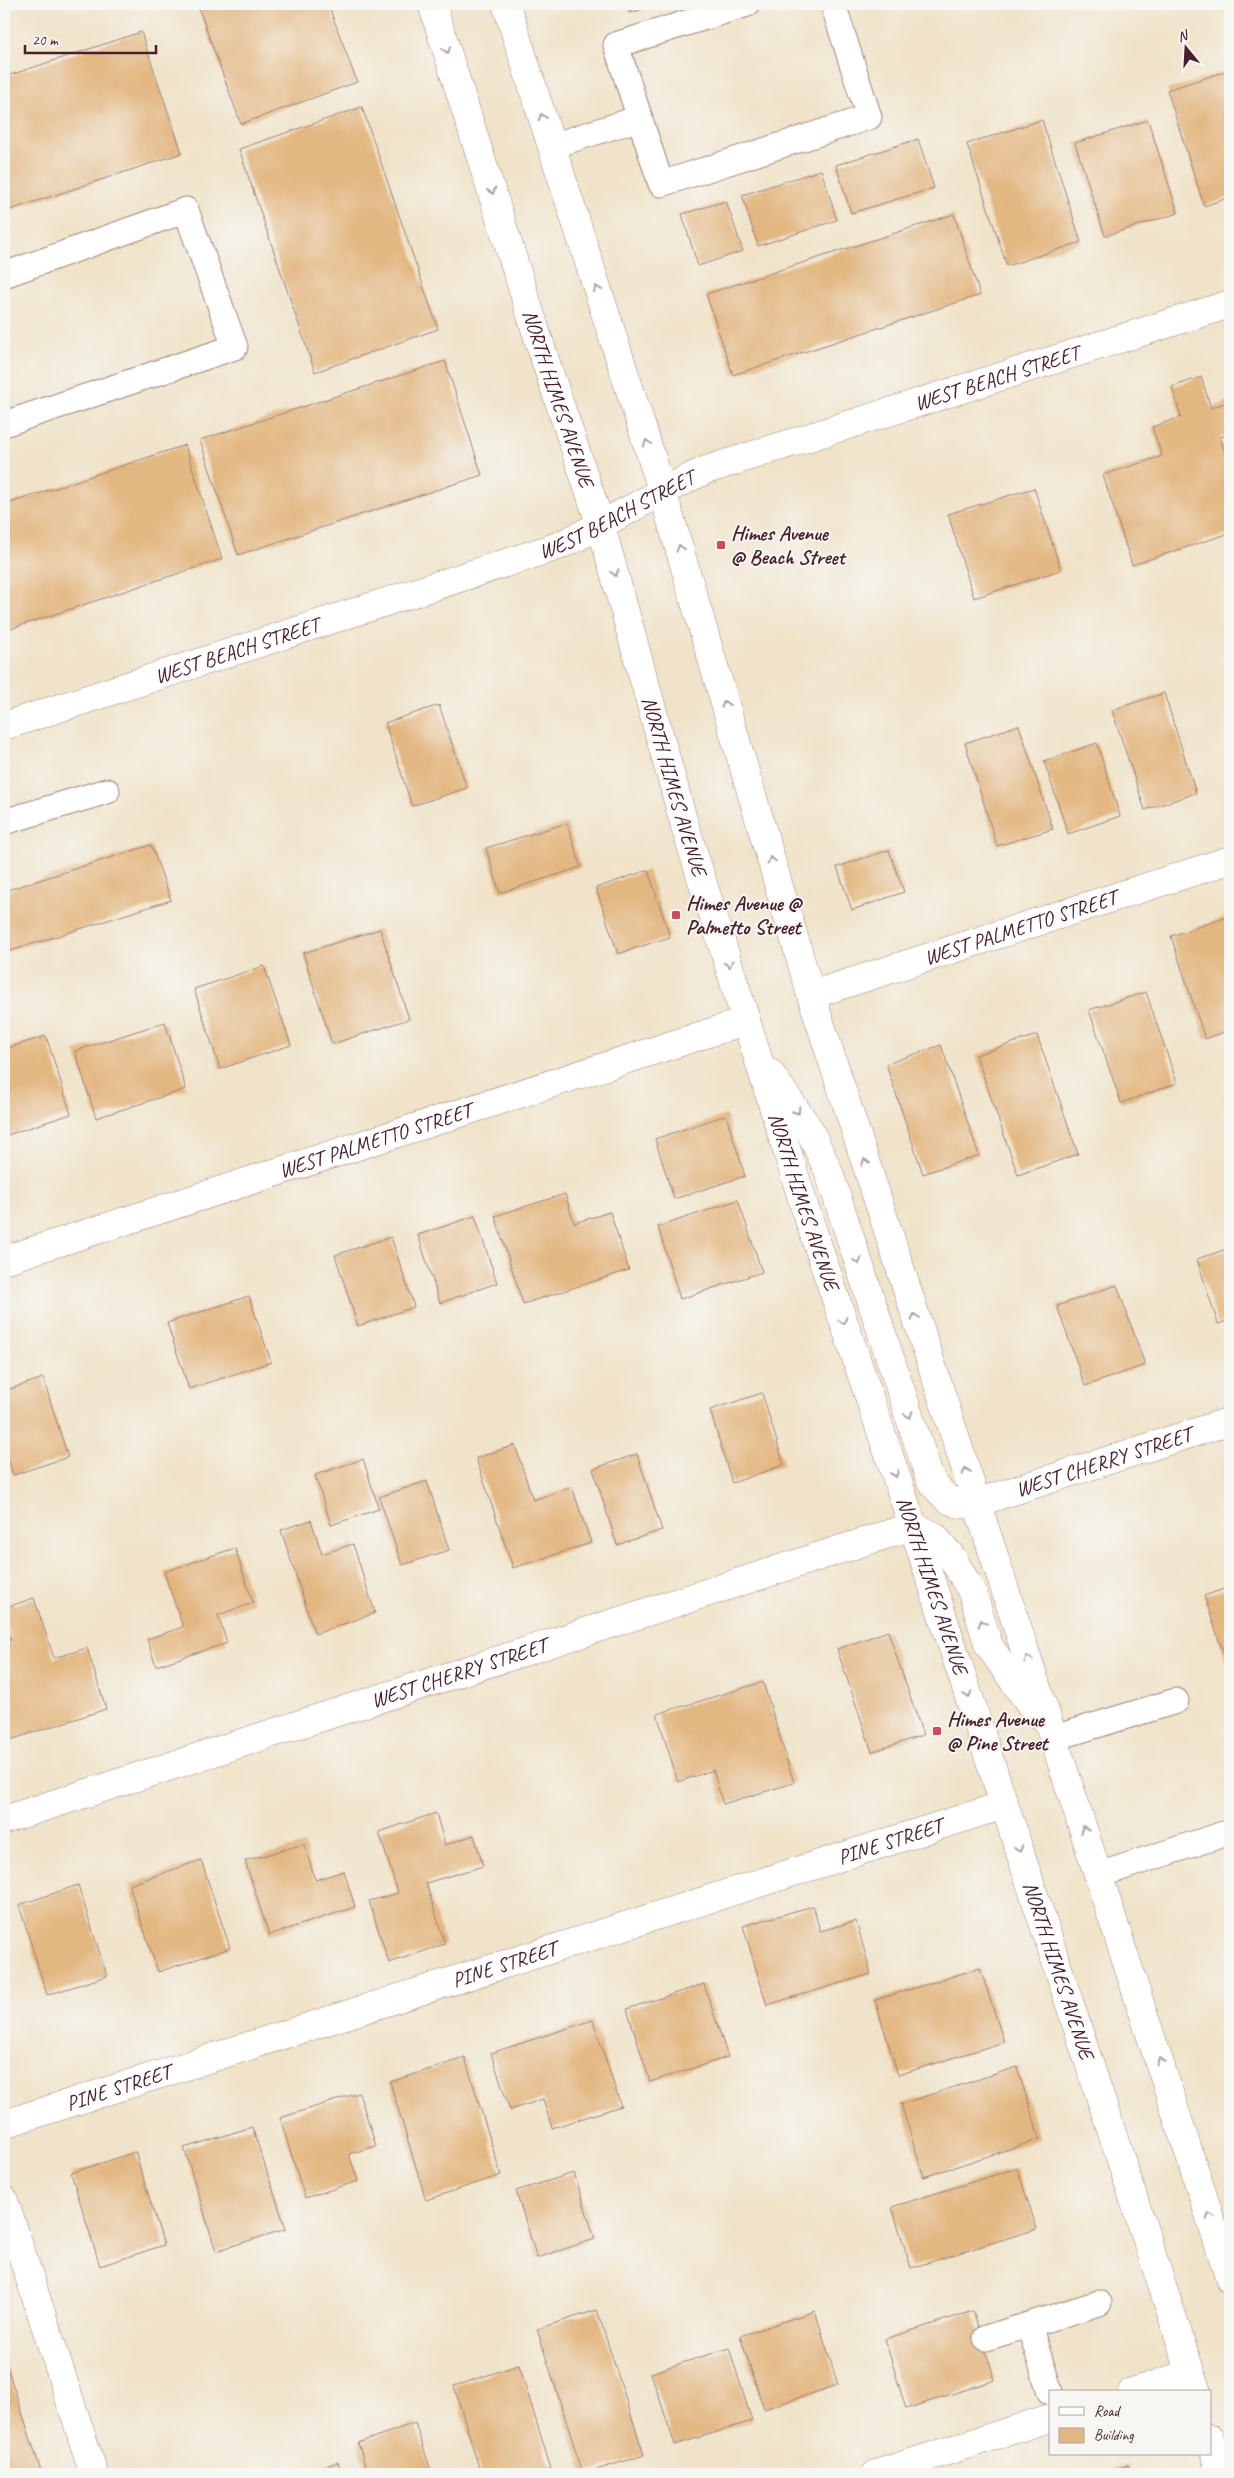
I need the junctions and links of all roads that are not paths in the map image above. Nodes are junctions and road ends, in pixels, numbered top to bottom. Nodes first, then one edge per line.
1 (432, 4) edge
2 (506, 4) edge
3 (747, 4) edge
4 (833, 4) edge
5 (640, 118) junction
6 (552, 146) junction
7 (4, 275) edge
8 (1230, 304) edge
9 (4, 424) edge
10 (662, 490) junction
11 (601, 526) junction
12 (4, 726) edge
13 (107, 791) dead end
14 (4, 822) edge
15 (1230, 860) edge
16 (811, 996) junction
17 (746, 1021) junction
18 (758, 1058) junction
19 (4, 1260) edge
20 (1230, 1421) edge
21 (976, 1503) junction
22 (913, 1526) junction
23 (1176, 1701) dead end
24 (1054, 1738) junction
25 (1004, 1804) junction
26 (4, 1820) edge
27 (1230, 1832) edge
28 (1099, 1875) junction
29 (4, 2124) edge
30 (4, 2200) edge
31 (1230, 2279) edge
32 (1099, 2303) dead end
33 (1029, 2325) junction
34 (986, 2338) dead end
35 (1194, 2382) edge
36 (1049, 2390) edge
37 (1144, 2390) edge
38 (1049, 2418) edge
39 (1212, 2445) edge
40 (94, 2474) edge
41 (876, 2474) edge
42 (1221, 2474) edge

1 -> 11 street, NORTH HIMES AVENUE
6 -> 2 street
3 - 5 lane
4 - 5 lane
5 - 6 lane
10 -> 6 street
7 - 9 lane
8 - 10 street, WEST BEACH STREET
10 - 11 street, WEST BEACH STREET
16 -> 10 street
11 - 12 street, WEST BEACH STREET
11 -> 17 street, NORTH HIMES AVENUE
13 - 14 lane
15 - 16 street, WEST PALMETTO STREET
21 -> 16 street
17 - 18 street, NORTH HIMES AVENUE
17 - 19 street, WEST PALMETTO STREET
18 -> 21 street
18 -> 22 street, NORTH HIMES AVENUE
20 - 21 street, WEST CHERRY STREET
24 -> 21 street
24 -> 22 street
22 -> 25 street, NORTH HIMES AVENUE
22 - 26 street, WEST CHERRY STREET
23 - 24 lane
28 -> 24 street
25 - 29 street, PINE STREET
25 -> 35 street, NORTH HIMES AVENUE
27 - 28 lane
31 -> 28 street
30 - 40 street
32 - 33 lane
33 - 34 lane
33 - 36 lane
35 - 37 street
38 - 41 street
39 - 42 street

